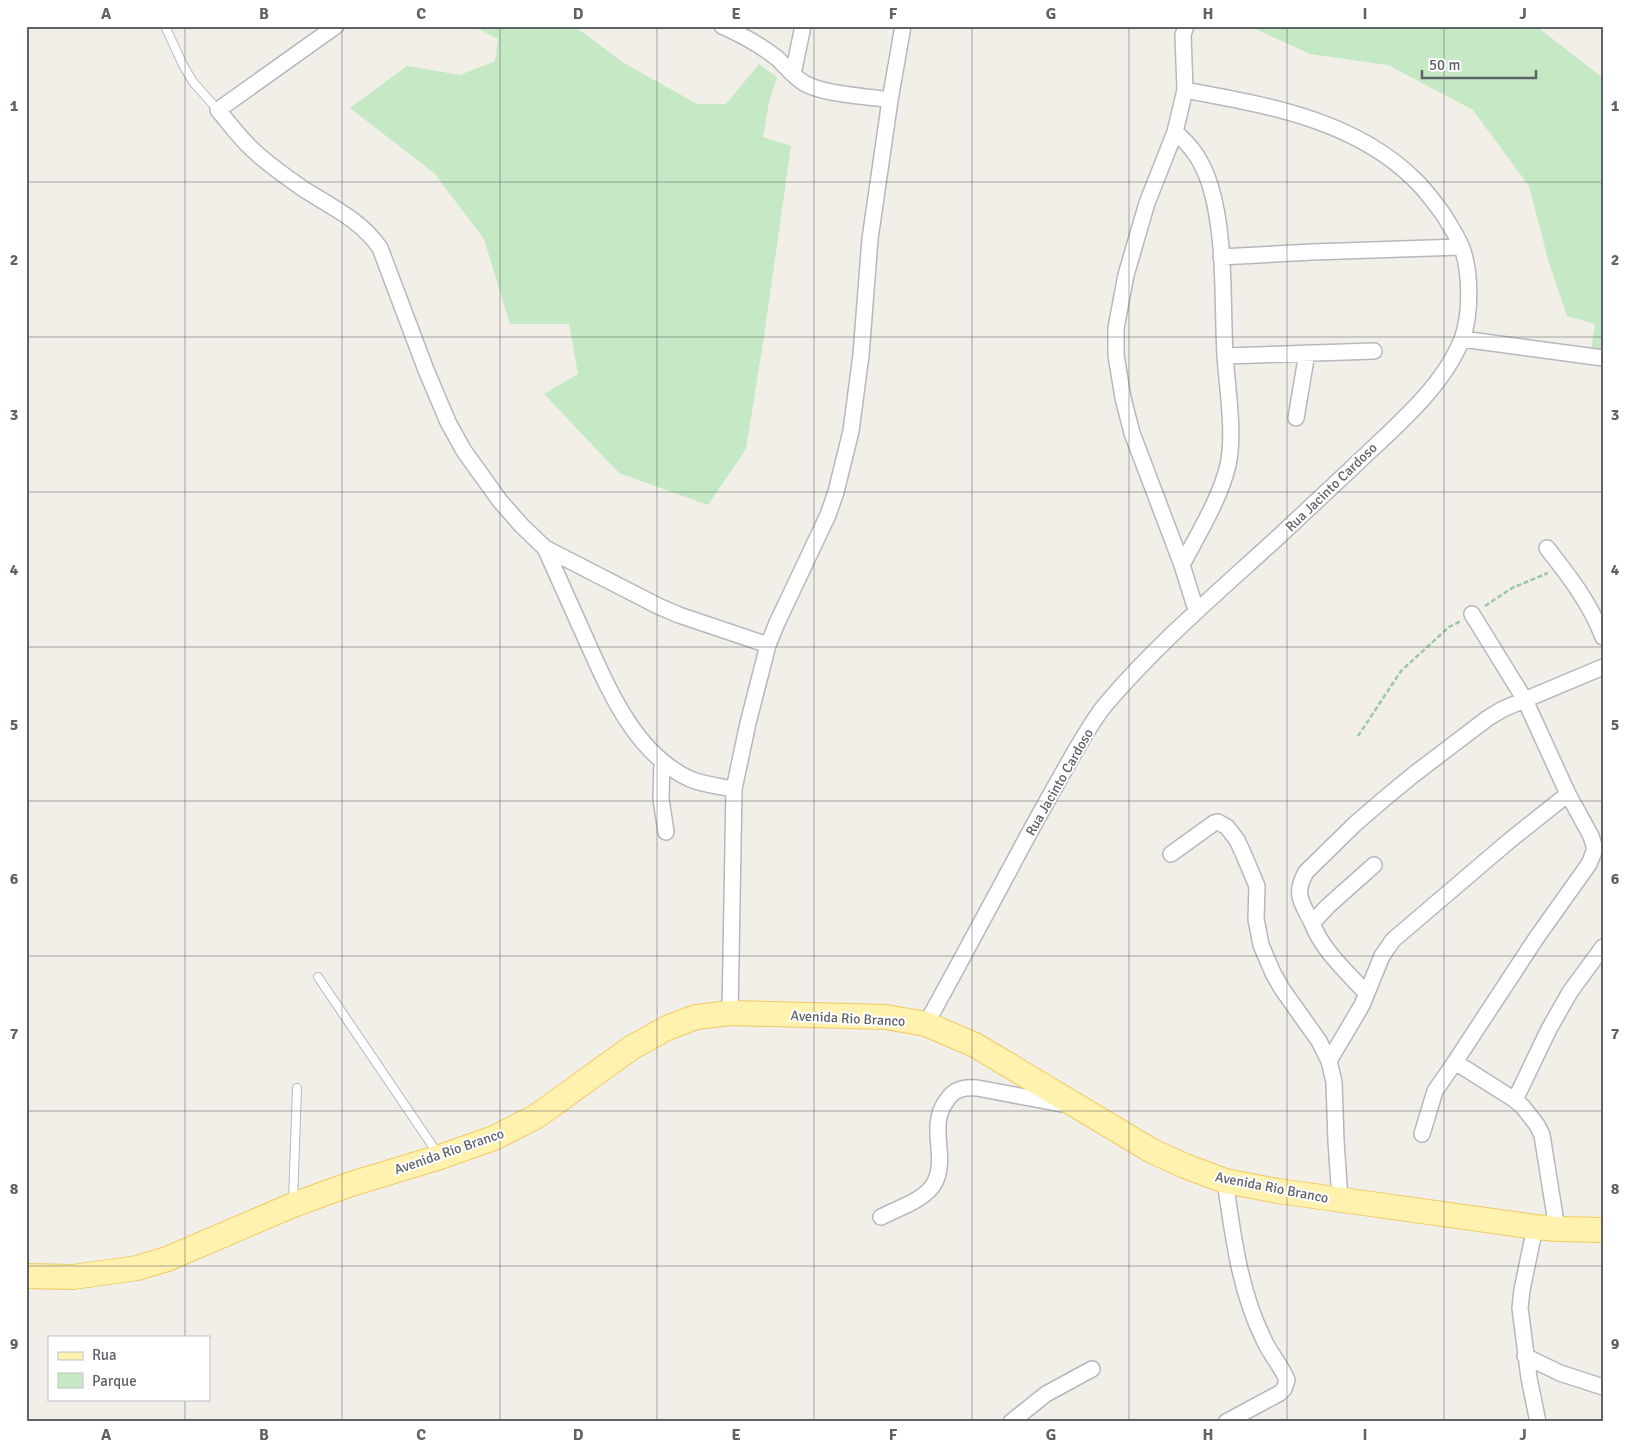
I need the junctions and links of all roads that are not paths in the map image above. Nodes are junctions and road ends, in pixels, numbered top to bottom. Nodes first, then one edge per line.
1 (165, 26) edge
2 (336, 26) edge
3 (722, 26) edge
4 (803, 26) edge
5 (903, 26) edge
6 (1180, 29) edge
7 (793, 74) junction
8 (1185, 90) junction
9 (890, 100) junction
10 (218, 110) junction
11 (1175, 132) junction
12 (1462, 247) junction
13 (1221, 257) junction
14 (1462, 339) junction
15 (1374, 351) dead end
16 (1307, 353) junction
17 (1225, 356) junction
18 (1603, 358) edge
19 (1296, 418) dead end
20 (545, 548) junction
21 (1547, 548) dead end
22 (1182, 565) junction
23 (1196, 610) junction
24 (1472, 614) road end
25 (1603, 637) edge
26 (768, 645) junction
27 (1603, 667) edge
28 (1525, 700) junction
29 (662, 761) junction
30 (734, 789) junction
31 (1568, 794) junction
32 (666, 832) dead end
33 (1170, 854) dead end
34 (1374, 865) dead end
35 (1312, 923) junction
36 (1603, 947) edge
37 (318, 978) dead end
38 (1366, 993) junction
39 (730, 1013) junction
40 (926, 1024) junction
41 (1329, 1061) junction
42 (1455, 1062) junction
43 (297, 1088) dead end
44 (1515, 1100) junction
45 (1079, 1107) junction
46 (1422, 1134) dead end
47 (440, 1157) junction
48 (1225, 1180) junction
49 (1340, 1200) junction
50 (293, 1205) junction
51 (881, 1217) dead end
52 (1546, 1228) junction
53 (1603, 1230) edge
54 (26, 1276) edge
55 (1525, 1356) junction
56 (1092, 1369) dead end
57 (1603, 1387) edge
58 (1011, 1422) edge
59 (1226, 1422) edge
60 (1538, 1422) edge

1 - 10 lane
2 - 10 street
3 - 7 street
4 - 7 street
5 - 9 street
6 - 8 street
7 - 9 street
8 - 11 street
8 - 12 street, Rua Jacinto Cardoso
9 - 26 street
10 - 20 street
11 - 13 street
11 - 22 street
12 - 13 street
12 - 14 street, Rua Jacinto Cardoso
13 - 17 street
14 - 18 street
14 - 23 street, Rua Jacinto Cardoso
15 - 16 street
16 - 17 street
16 - 19 street
17 - 22 street
20 - 26 street
20 - 29 street
21 - 25 street
22 - 23 street
23 - 40 street, Rua Jacinto Cardoso
24 - 28 street
26 - 30 street
27 - 28 street
28 - 31 street
28 - 35 street
29 - 30 street
29 - 32 street
30 - 39 street
31 - 38 street
31 - 42 street
33 - 41 street
34 - 35 street
35 - 38 street
36 - 44 street
37 - 47 lane
38 - 41 street
39 - 40 main road, Avenida Rio Branco
39 - 47 main road, Avenida Rio Branco
40 - 45 main road, Avenida Rio Branco
41 - 49 street
42 - 44 street
42 - 46 street
43 - 50 lane
44 - 52 street
45 - 48 main road, Avenida Rio Branco
45 - 51 street
47 - 50 main road, Avenida Rio Branco
48 - 49 main road, Avenida Rio Branco
48 - 59 street
49 - 52 main road, Avenida Rio Branco
50 - 54 main road, Avenida Rio Branco
52 - 53 main road, Avenida Rio Branco
52 - 55 street
55 - 57 street
55 - 60 street
56 - 58 street

